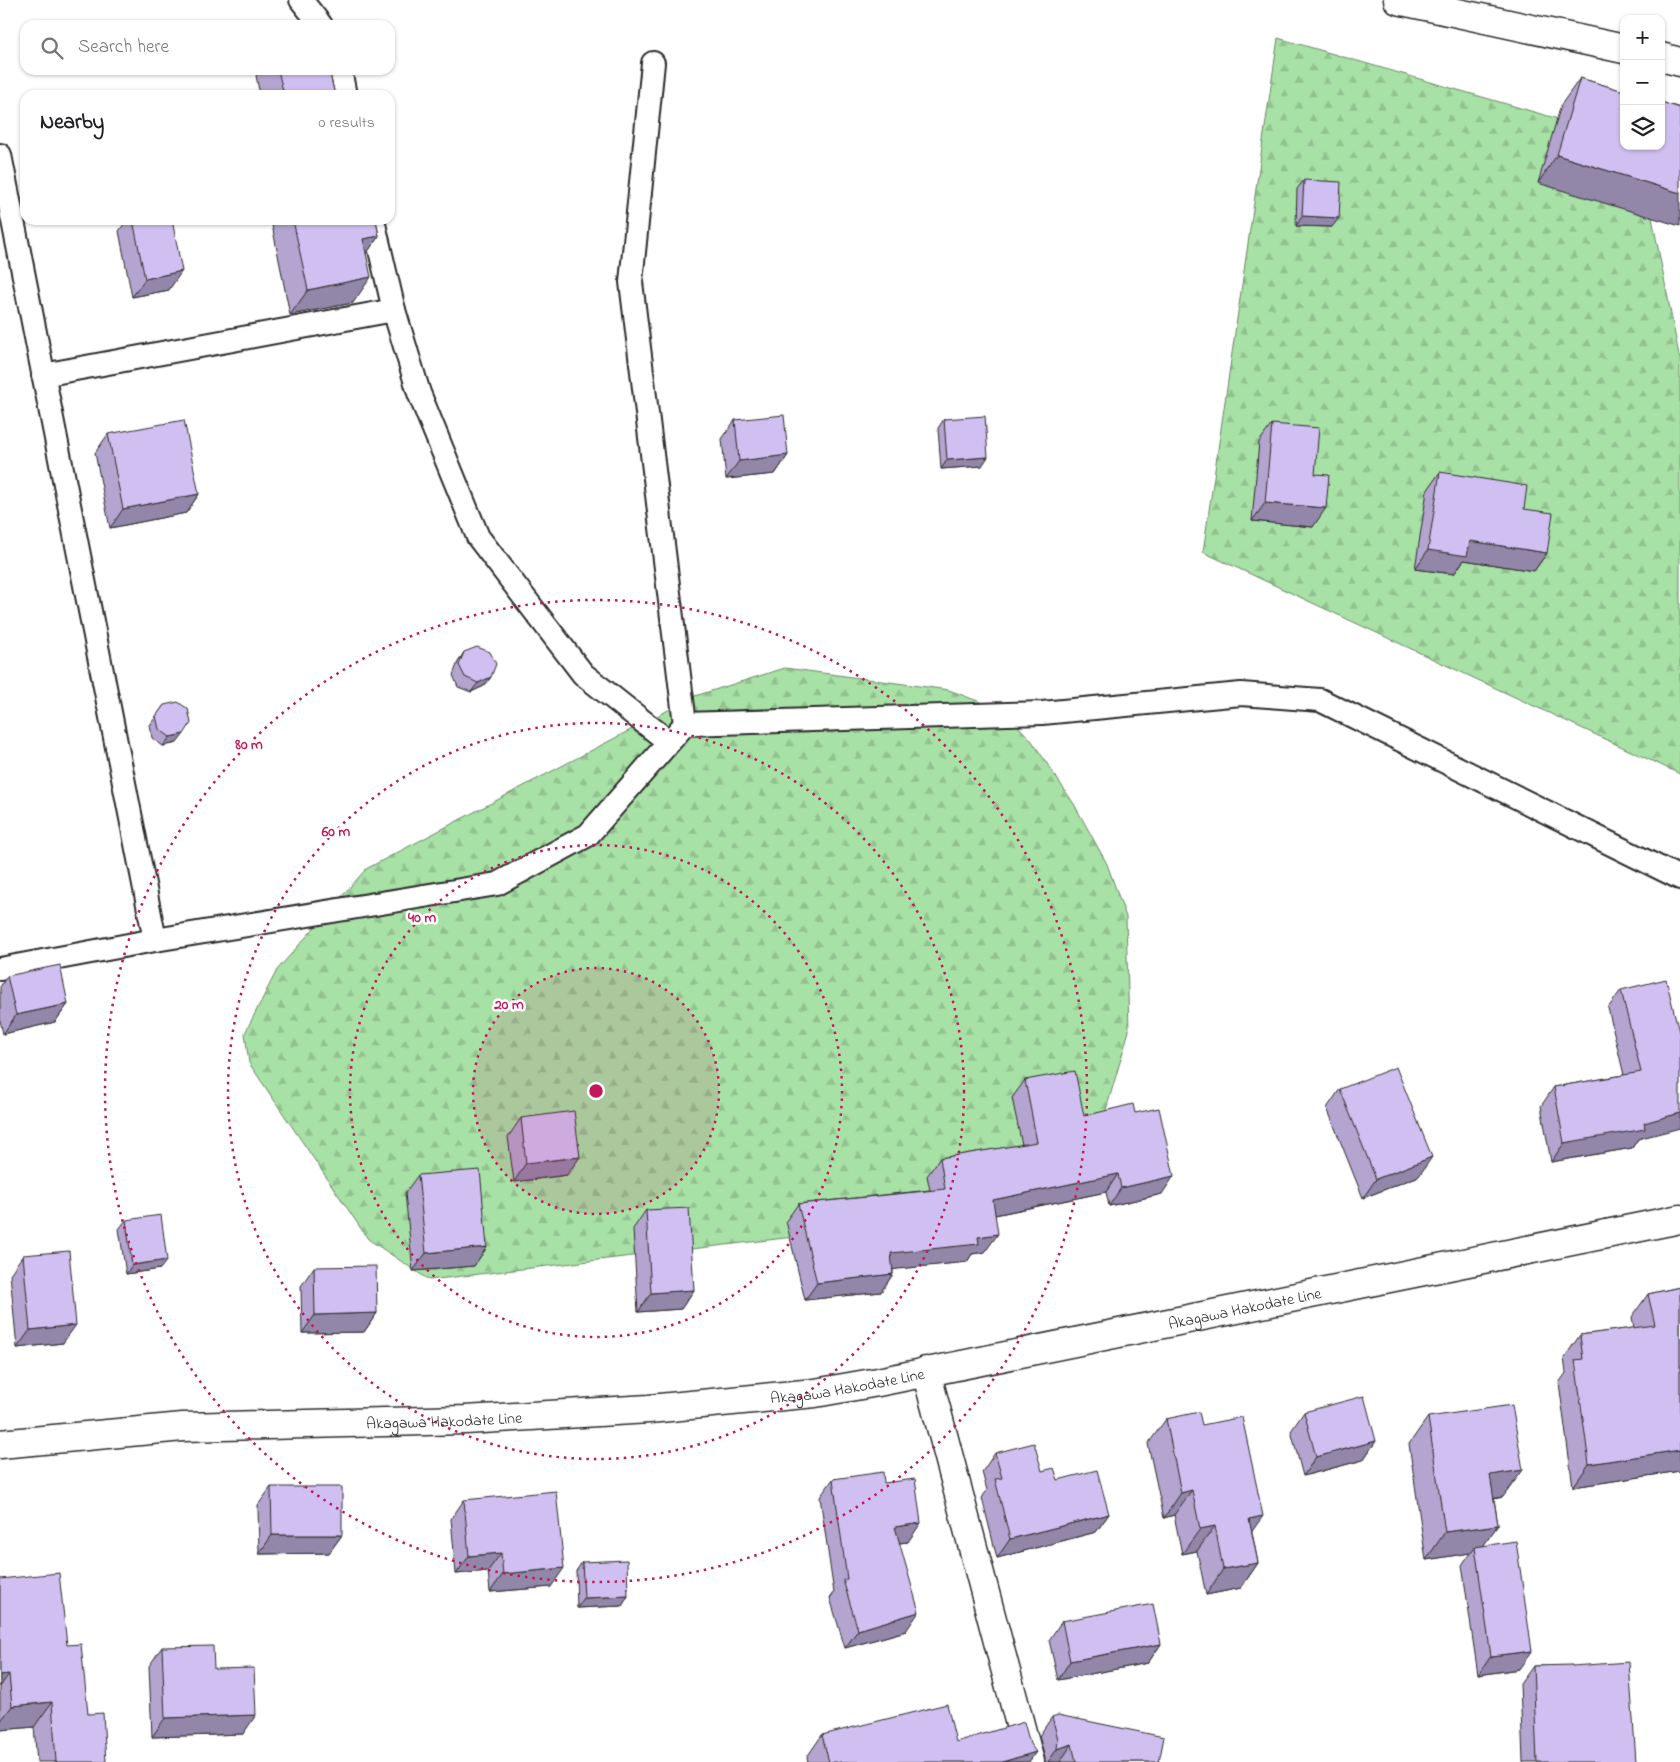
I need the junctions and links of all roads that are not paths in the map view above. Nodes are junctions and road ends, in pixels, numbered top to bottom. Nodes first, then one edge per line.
1 (301, 0) edge
2 (1398, 0) edge
3 (317, 20) edge
4 (1620, 48) edge
5 (1665, 59) edge
6 (654, 62) dead end
7 (1680, 62) edge
8 (341, 75) edge
9 (344, 90) edge
10 (0, 155) edge
11 (374, 225) edge
12 (394, 310) junction
13 (43, 375) junction
14 (685, 724) junction
15 (669, 742) junction
16 (1680, 878) edge
17 (155, 940) junction
18 (0, 969) edge
19 (1680, 1219) edge
20 (926, 1371) junction
21 (0, 1444) edge
22 (1030, 1762) edge

1 - 3 lane
2 - 4 main road
5 - 7 main road
6 - 14 lane
8 - 9 lane
10 - 13 lane
11 - 12 lane
12 - 13 lane
12 - 15 lane
13 - 17 lane
14 - 15 lane
14 - 16 lane
15 - 17 lane
17 - 18 lane
19 - 20 main road, Akagawa Hakodate Line
20 - 21 main road, Akagawa Hakodate Line
20 - 22 main road

